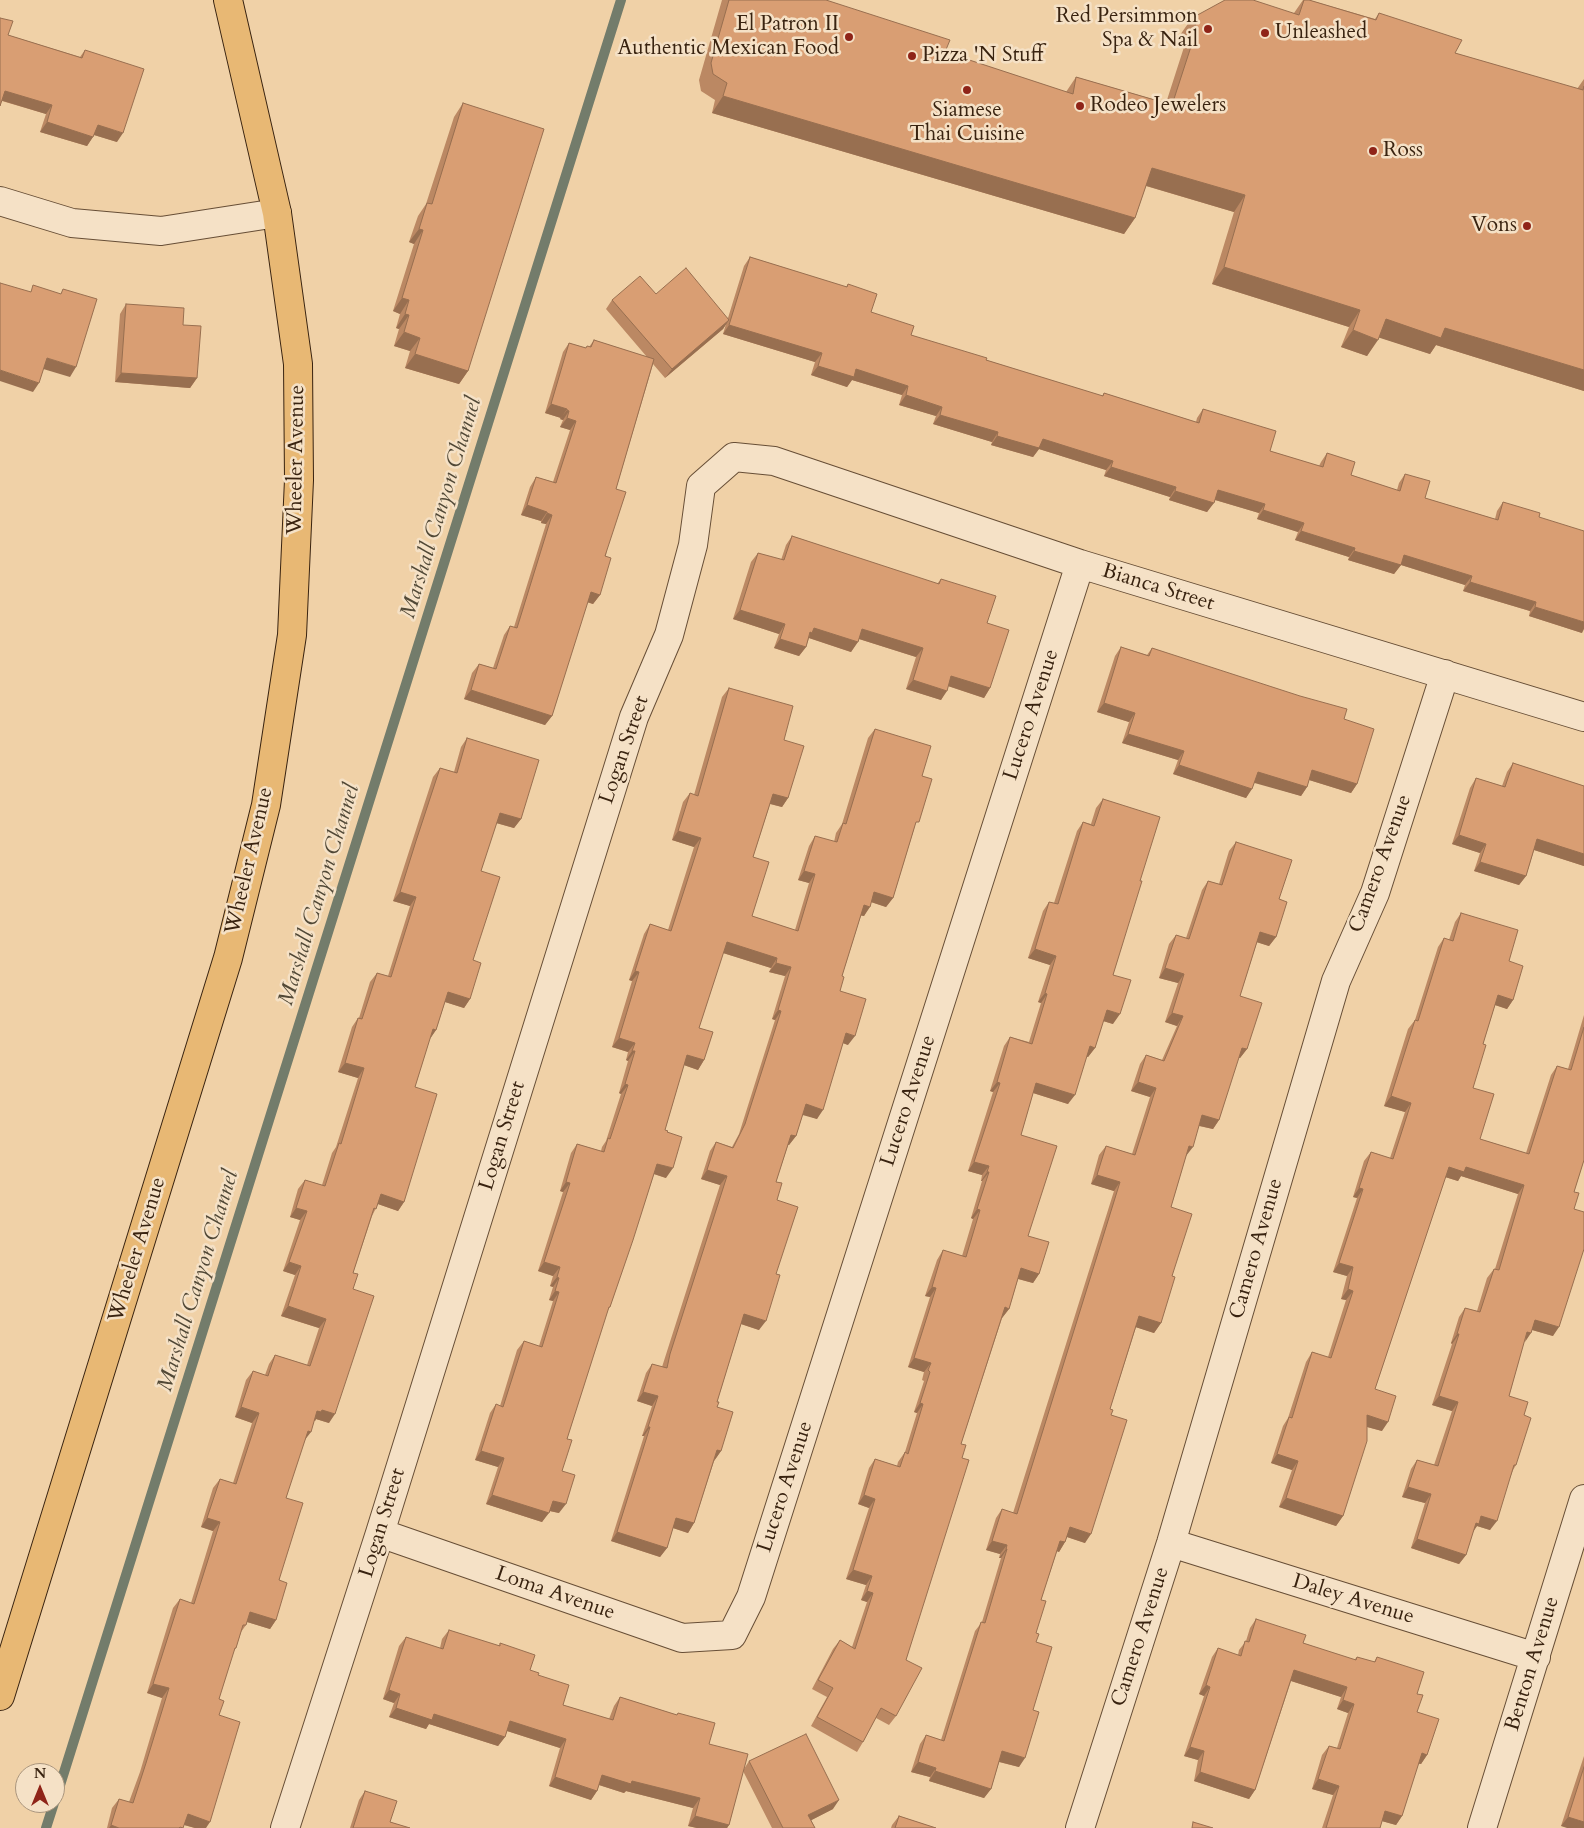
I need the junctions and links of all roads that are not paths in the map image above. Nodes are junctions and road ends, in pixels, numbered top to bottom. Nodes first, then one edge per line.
1 (228, 0) edge
2 (0, 201) edge
3 (278, 212) junction
4 (734, 458) joint
5 (1080, 564) junction
6 (1445, 674) junction
7 (1584, 718) edge
8 (1584, 1499) edge
9 (380, 1532) junction
10 (1171, 1543) junction
11 (732, 1635) joint
12 (1536, 1657) junction
13 (0, 1696) edge
14 (285, 1828) edge
15 (1080, 1828) edge
16 (1482, 1828) edge

1 - 3 main road, Wheeler Avenue
2 - 3 street
3 - 13 main road, Wheeler Avenue
4 - 5 street, Bianca Street
4 - 9 street, Logan Street
5 - 6 street, Bianca Street
5 - 11 street, Lucero Avenue
6 - 7 street, Bianca Street
6 - 10 street, Camero Avenue
8 - 12 street, Benton Avenue
9 - 11 street, Loma Avenue
9 - 14 street, Logan Street
10 - 12 street, Daley Avenue
10 - 15 street, Camero Avenue
12 - 16 street, Benton Avenue

